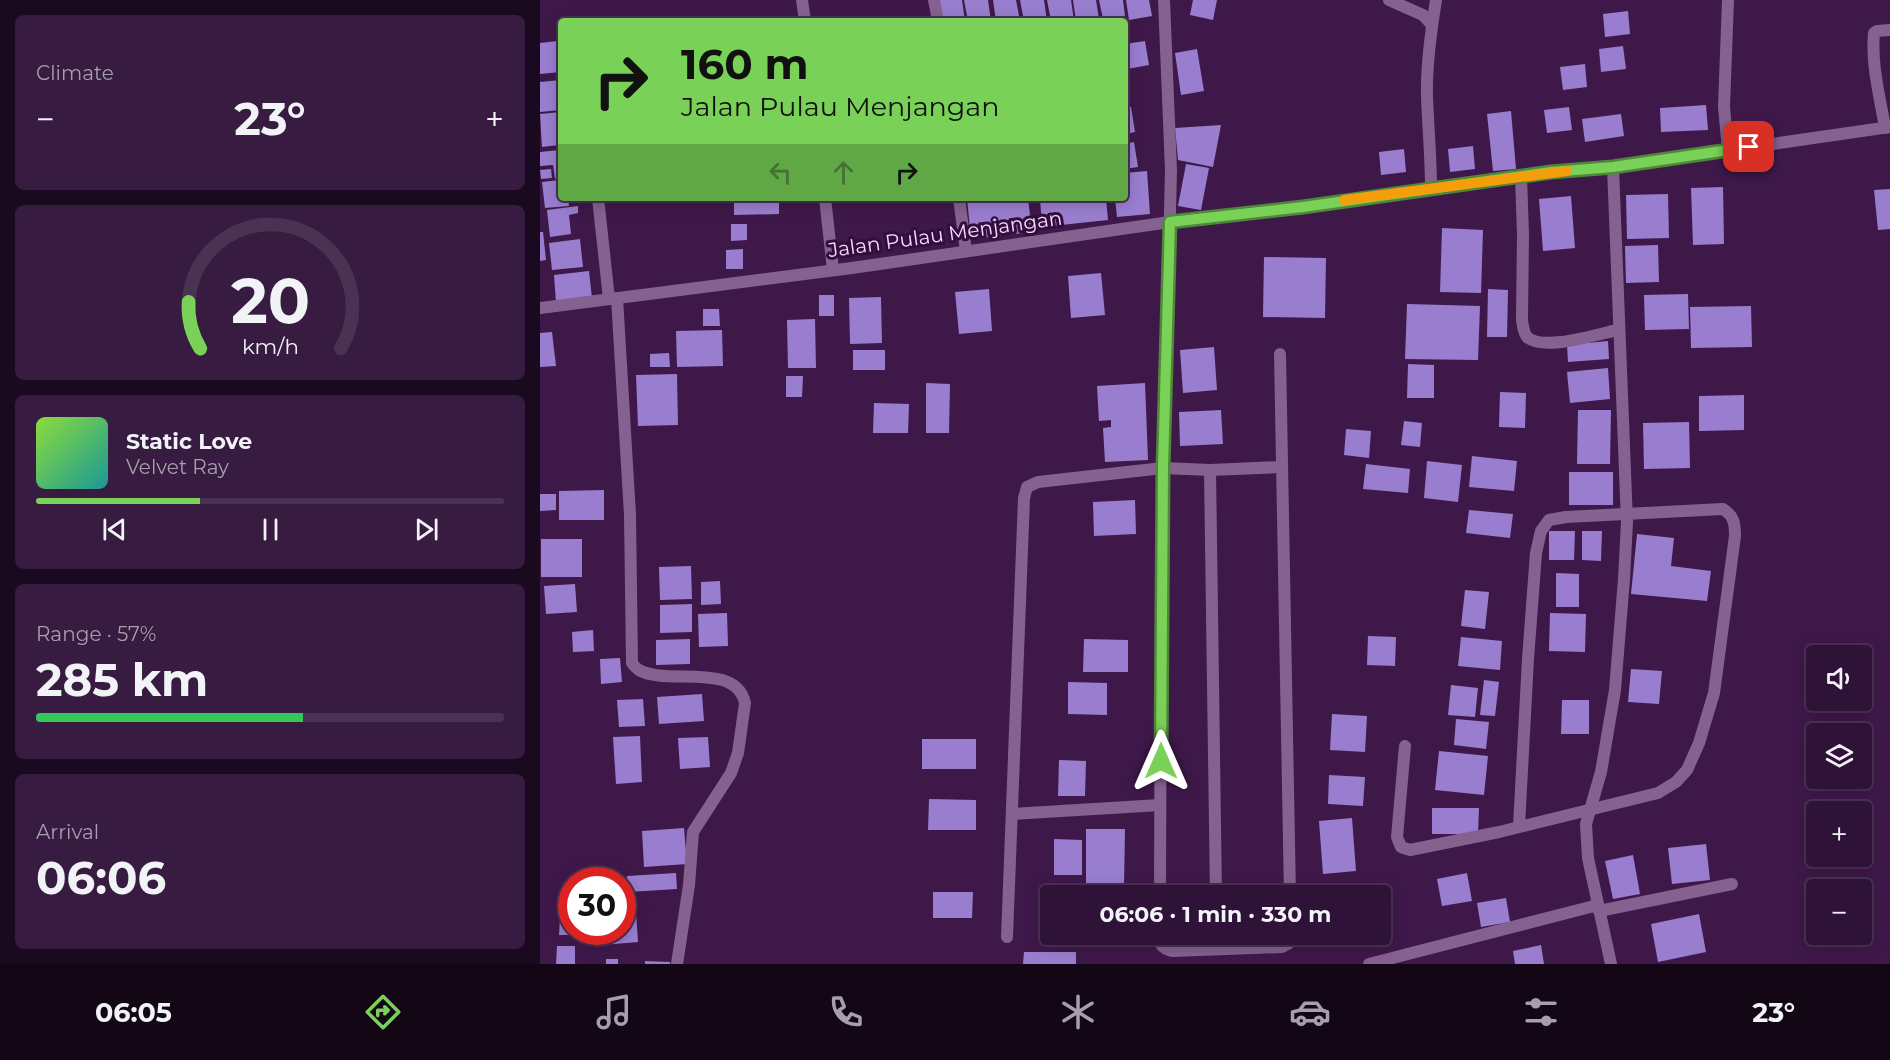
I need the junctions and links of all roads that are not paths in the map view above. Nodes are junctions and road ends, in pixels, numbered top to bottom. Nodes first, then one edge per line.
1 (802, 0) edge
2 (934, 0) edge
3 (1164, 0) edge
4 (1389, 0) edge
5 (1436, 0) edge
6 (1728, 0) edge
7 (805, 18) edge
8 (937, 18) edge
9 (1432, 25) junction
10 (1890, 30) edge
11 (1888, 128) edge
12 (1728, 150) junction
13 (1613, 167) junction
14 (1521, 176) junction
15 (1431, 188) junction
16 (598, 201) edge
17 (825, 201) edge
18 (959, 201) edge
19 (1170, 222) junction
20 (966, 251) junction
21 (833, 270) junction
22 (613, 298) junction
23 (540, 308) edge
24 (1618, 330) junction
25 (1280, 354) dead end
26 (1281, 467) junction
27 (1163, 468) junction
28 (1210, 470) junction
29 (1627, 514) junction
30 (1405, 747) dead end
31 (1160, 805) junction
32 (1590, 810) junction
33 (1013, 814) junction
34 (1519, 826) junction
35 (1732, 884) dead end
36 (1160, 885) edge
37 (1216, 885) edge
38 (1290, 885) edge
39 (1599, 908) junction
40 (1007, 937) dead end
41 (1161, 945) edge
42 (1216, 945) edge
43 (1285, 945) edge
44 (1216, 949) junction
45 (677, 964) edge
46 (1369, 964) edge
47 (1611, 964) edge

1 - 7 street
2 - 8 street
3 - 19 street
4 - 9 street
5 - 9 street
6 - 12 street
9 - 15 street
10 - 11 street
11 - 12 street, Jalan Pulau Menjangan
12 - 13 street, Jalan Pulau Menjangan
13 - 14 street, Jalan Pulau Menjangan
13 - 24 street
14 - 15 street, Jalan Pulau Menjangan
14 - 24 street
15 - 19 street, Jalan Pulau Menjangan
16 - 22 street
17 - 21 street
18 - 20 street
19 - 20 street, Jalan Pulau Menjangan
19 - 27 street
20 - 21 street, Jalan Pulau Menjangan
21 - 22 street, Jalan Pulau Menjangan
22 - 23 street, Jalan Pulau Menjangan
22 - 45 street
24 - 29 street
25 - 26 street
26 - 28 street
26 - 38 street
27 - 28 street
27 - 31 street
27 - 33 street
28 - 37 street
29 - 32 street
29 - 32 street
29 - 34 street
30 - 34 street
31 - 33 street
31 - 36 street
32 - 34 street
32 - 39 street
33 - 40 street
35 - 39 street
39 - 46 street
39 - 47 street
41 - 44 street
42 - 44 street
43 - 44 street

